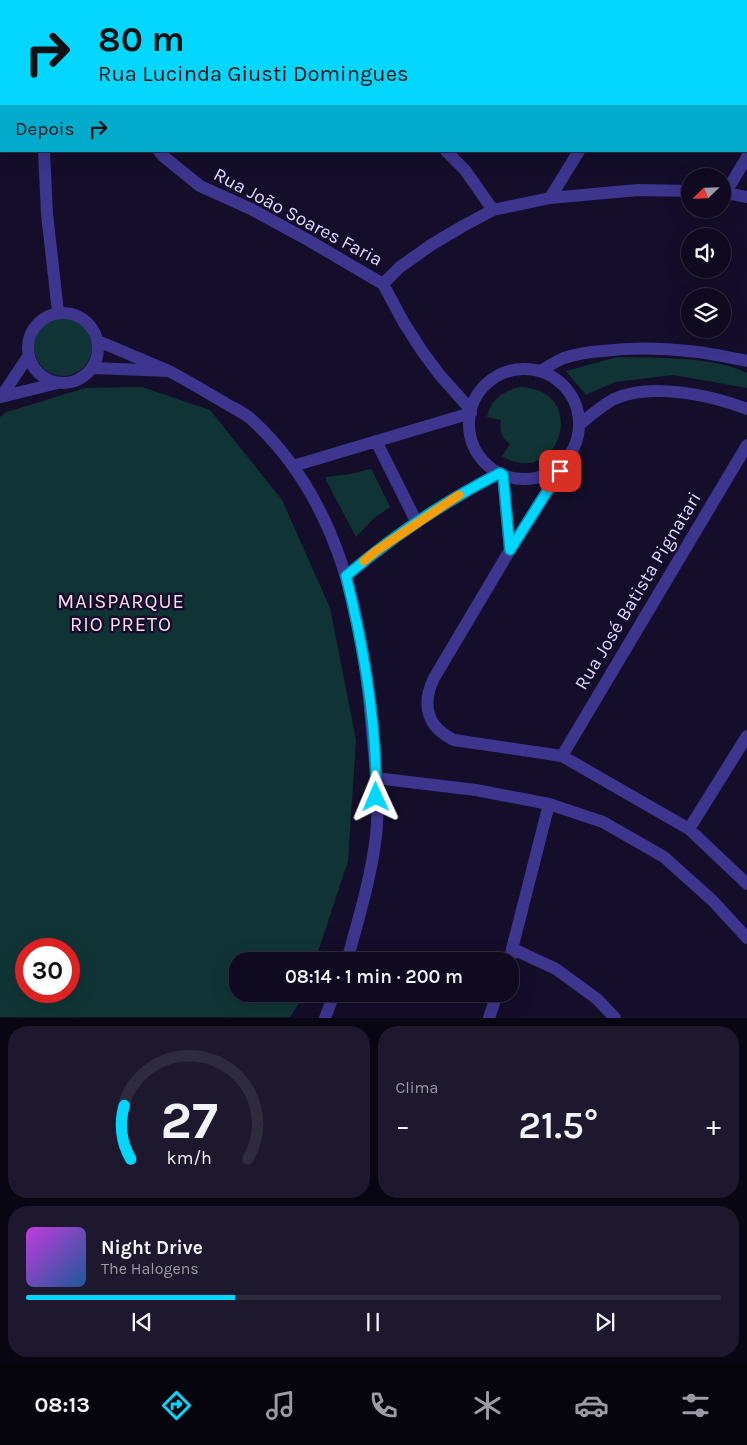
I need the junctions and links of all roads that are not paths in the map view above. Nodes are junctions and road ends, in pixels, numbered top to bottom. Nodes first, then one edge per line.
1 (44, 152) edge
2 (160, 152) edge
3 (447, 152) edge
4 (578, 152) edge
5 (747, 158) edge
6 (731, 182) edge
7 (681, 191) edge
8 (731, 194) edge
9 (747, 197) edge
10 (550, 198) junction
11 (494, 210) junction
12 (383, 284) junction
13 (58, 312) junction
14 (98, 341) junction
15 (29, 355) junction
16 (747, 361) edge
17 (92, 368) junction
18 (169, 371) junction
19 (540, 372) junction
20 (58, 383) junction
21 (477, 396) junction
22 (0, 398) edge
23 (460, 398) junction
24 (747, 409) edge
25 (471, 412) junction
26 (579, 425) junction
27 (376, 441) junction
28 (747, 445) edge
29 (570, 455) junction
30 (293, 466) junction
31 (502, 474) junction
32 (417, 523) junction
33 (510, 550) junction
34 (346, 576) junction
35 (747, 736) edge
36 (562, 756) junction
37 (376, 778) junction
38 (549, 804) junction
39 (689, 830) junction
40 (747, 884) edge
41 (747, 938) edge
42 (513, 949) junction
43 (349, 952) edge
44 (512, 952) edge
45 (331, 1002) edge
46 (494, 1002) edge
47 (325, 1018) edge
48 (489, 1018) edge
49 (615, 1018) edge

1 - 13 street
2 - 12 street, Rua João Soares Faria
3 - 11 street
4 - 10 street
5 - 6 street
7 - 10 street
8 - 9 street
10 - 11 street
11 - 12 street
12 - 23 street, Rua João Soares Faria
13 - 14 street
13 - 15 street
14 - 17 street
14 - 18 street
15 - 20 street
15 - 22 street
16 - 19 street
17 - 18 street
17 - 20 street
18 - 30 street
19 - 21 street
19 - 26 street
20 - 22 street
21 - 23 street
21 - 25 street
23 - 25 street, Rua João Soares Faria
24 - 26 street
25 - 27 street
25 - 31 street
26 - 29 street
27 - 30 street
27 - 32 street
28 - 36 street, Rua José Batista Pignatari
29 - 31 street
29 - 33 street
30 - 34 street
31 - 32 street
31 - 33 street
32 - 34 street
33 - 36 street
34 - 37 street
35 - 39 street
36 - 39 street
37 - 38 street
37 - 43 street
38 - 41 street
38 - 42 street
39 - 40 street
42 - 44 street
42 - 49 street
45 - 47 street
46 - 48 street

